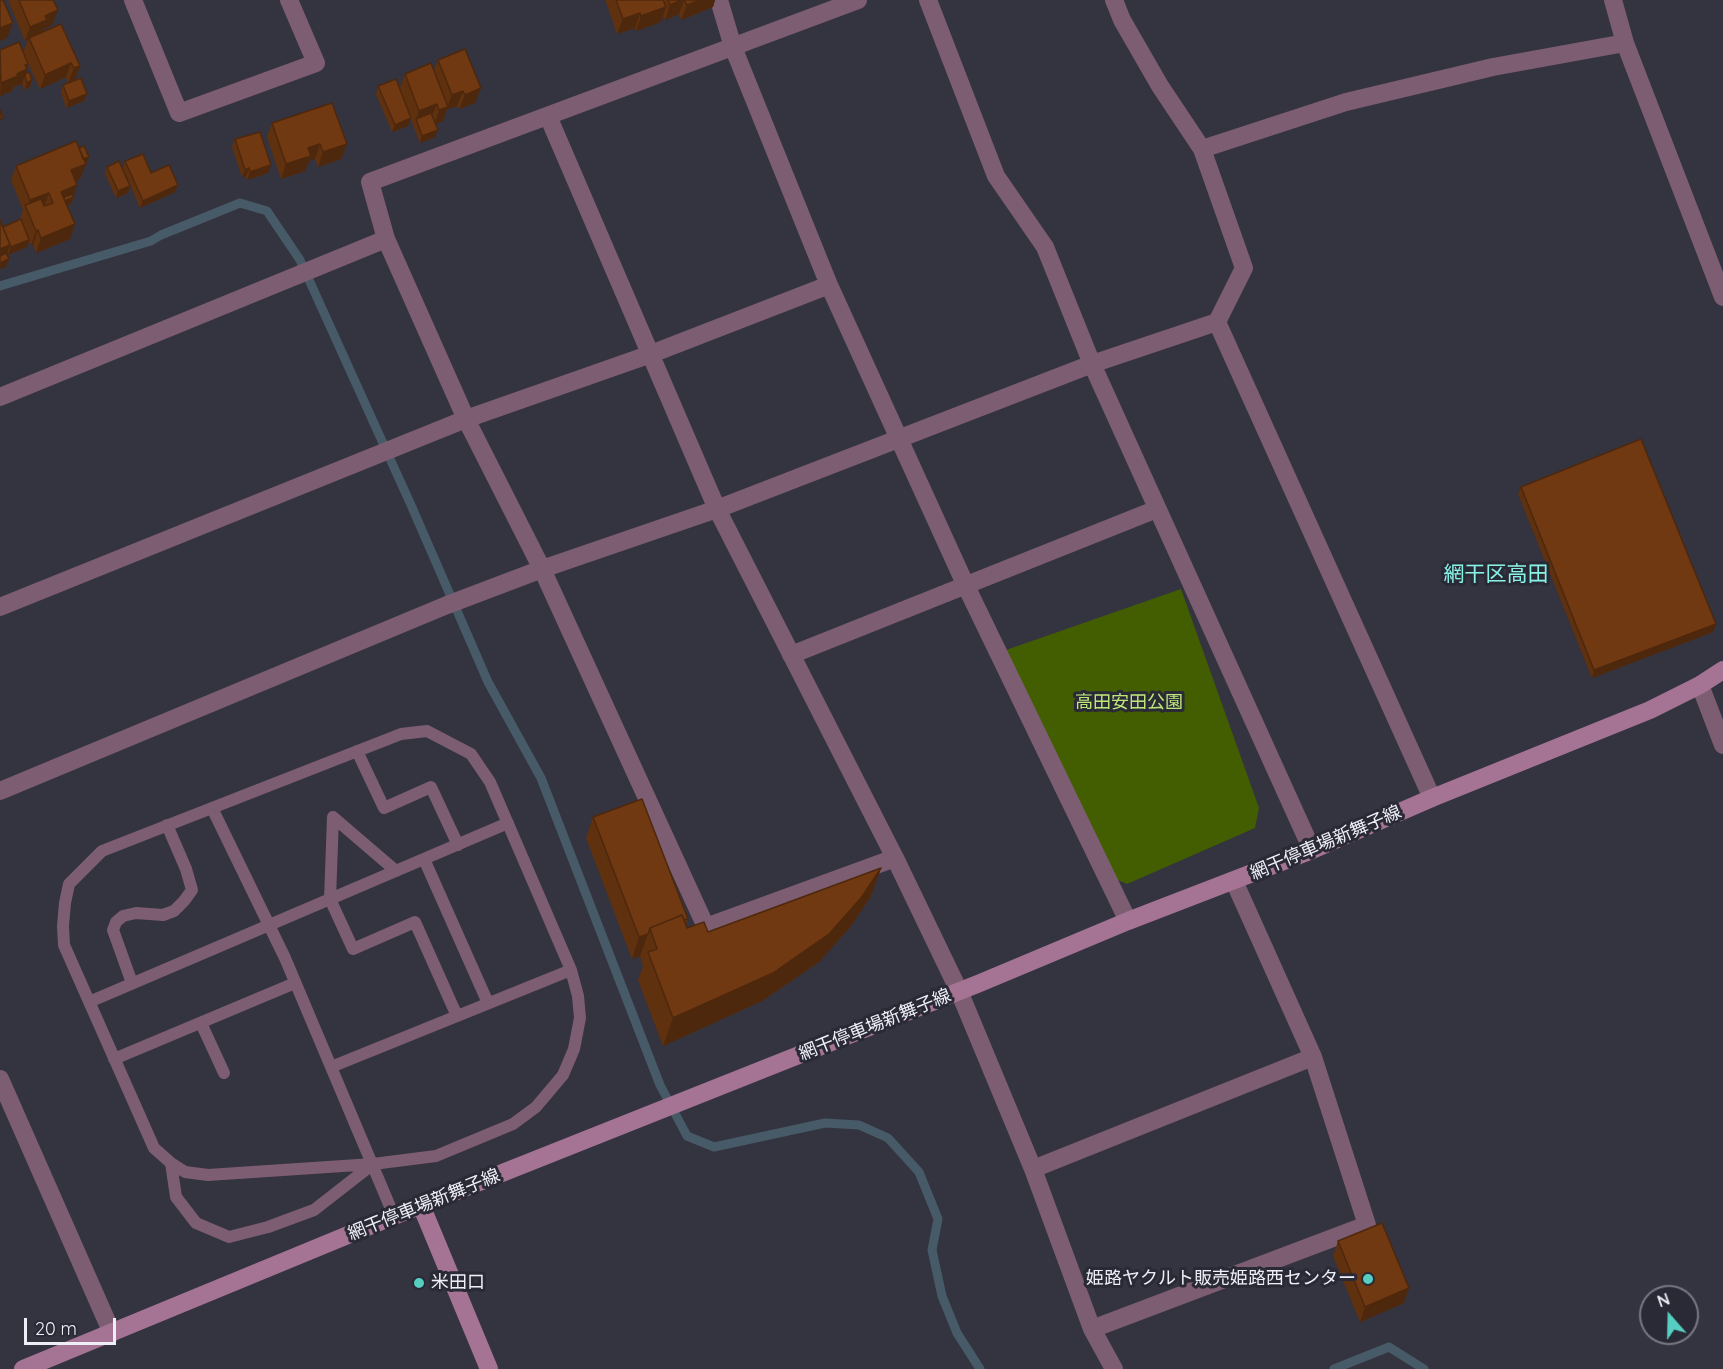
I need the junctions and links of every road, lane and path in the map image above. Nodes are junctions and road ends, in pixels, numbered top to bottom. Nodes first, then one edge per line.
1 (133, 0) edge
2 (289, 0) edge
3 (719, 0) edge
4 (858, 0) edge
5 (928, 0) edge
6 (1114, 0) edge
7 (1613, 0) edge
8 (1625, 43) junction
9 (733, 46) junction
10 (548, 116) junction
11 (1202, 149) junction
12 (386, 238) junction
13 (829, 285) junction
14 (1723, 297) edge
15 (1217, 322) junction
16 (651, 354) junction
17 (1092, 364) junction
18 (0, 397) edge
19 (466, 419) junction
20 (900, 438) junction
21 (717, 509) junction
22 (1157, 509) junction
23 (542, 569) junction
24 (966, 586) junction
25 (0, 607) edge
26 (790, 655) junction
27 (1723, 670) edge
28 (1700, 685) junction
29 (1723, 745) edge
30 (357, 751) junction
31 (0, 791) edge
32 (1432, 798) junction
33 (212, 808) junction
34 (508, 823) junction
35 (167, 825) junction
36 (458, 845) junction
37 (1312, 850) junction
38 (895, 858) junction
39 (424, 859) junction
40 (396, 871) junction
41 (1234, 881) junction
42 (330, 899) junction
43 (1128, 921) junction
44 (269, 925) junction
45 (571, 970) junction
46 (132, 983) junction
47 (295, 983) junction
48 (959, 992) junction
49 (89, 1002) junction
50 (488, 1003) junction
51 (457, 1016) junction
52 (201, 1023) junction
53 (1313, 1057) junction
54 (114, 1059) junction
55 (332, 1067) junction
56 (224, 1073) dead end
57 (2, 1091) edge
58 (171, 1163) junction
59 (373, 1164) junction
60 (1033, 1169) junction
61 (421, 1205) junction
62 (394, 1216) junction
63 (1092, 1329) junction
64 (112, 1333) junction
65 (23, 1369) edge
66 (489, 1369) edge
67 (1114, 1369) edge

1 - 2 street
3 - 9 street
4 - 9 street
5 - 17 street
6 - 11 street
7 - 8 street
8 - 11 street
8 - 14 street
9 - 10 street
9 - 13 street
10 - 12 street
10 - 16 street
11 - 15 street
12 - 18 street
12 - 19 street
13 - 16 street
13 - 20 street
15 - 17 street
15 - 32 street
16 - 19 street
16 - 21 street
17 - 20 street
17 - 22 street
19 - 23 street
19 - 25 street
20 - 21 street
20 - 24 street
21 - 23 street
21 - 26 street
22 - 24 street
22 - 37 street
23 - 31 street
23 - 38 street
24 - 26 street
24 - 43 street
26 - 38 street
27 - 28 main road, 網干停車場新舞子線
28 - 29 street
28 - 32 main road, 網干停車場新舞子線
30 - 33 lane
30 - 34 lane
30 - 36 lane
32 - 37 main road, 網干停車場新舞子線
33 - 35 lane
33 - 44 lane
34 - 36 lane
34 - 45 lane
35 - 46 lane
35 - 49 lane
36 - 39 lane
37 - 41 main road, 網干停車場新舞子線
38 - 48 street
39 - 40 lane
39 - 50 lane
40 - 42 lane
40 - 42 lane
41 - 43 main road, 網干停車場新舞子線
41 - 53 street
42 - 44 lane
42 - 51 lane
43 - 48 main road, 網干停車場新舞子線
44 - 46 lane
44 - 47 lane
45 - 50 lane
45 - 59 lane
46 - 49 lane
47 - 52 lane
47 - 55 lane
48 - 60 street
48 - 61 main road, 網干停車場新舞子線
49 - 54 lane
50 - 51 lane
51 - 55 lane
52 - 54 lane
52 - 56 lane
53 - 60 street
53 - 63 street
54 - 58 lane
55 - 59 lane
57 - 64 street
58 - 59 lane
58 - 59 lane
59 - 62 lane
60 - 63 street
61 - 62 main road, 網干停車場新舞子線
61 - 66 main road
62 - 64 main road, 網干停車場新舞子線
63 - 67 street
64 - 65 main road, 網干停車場新舞子線

